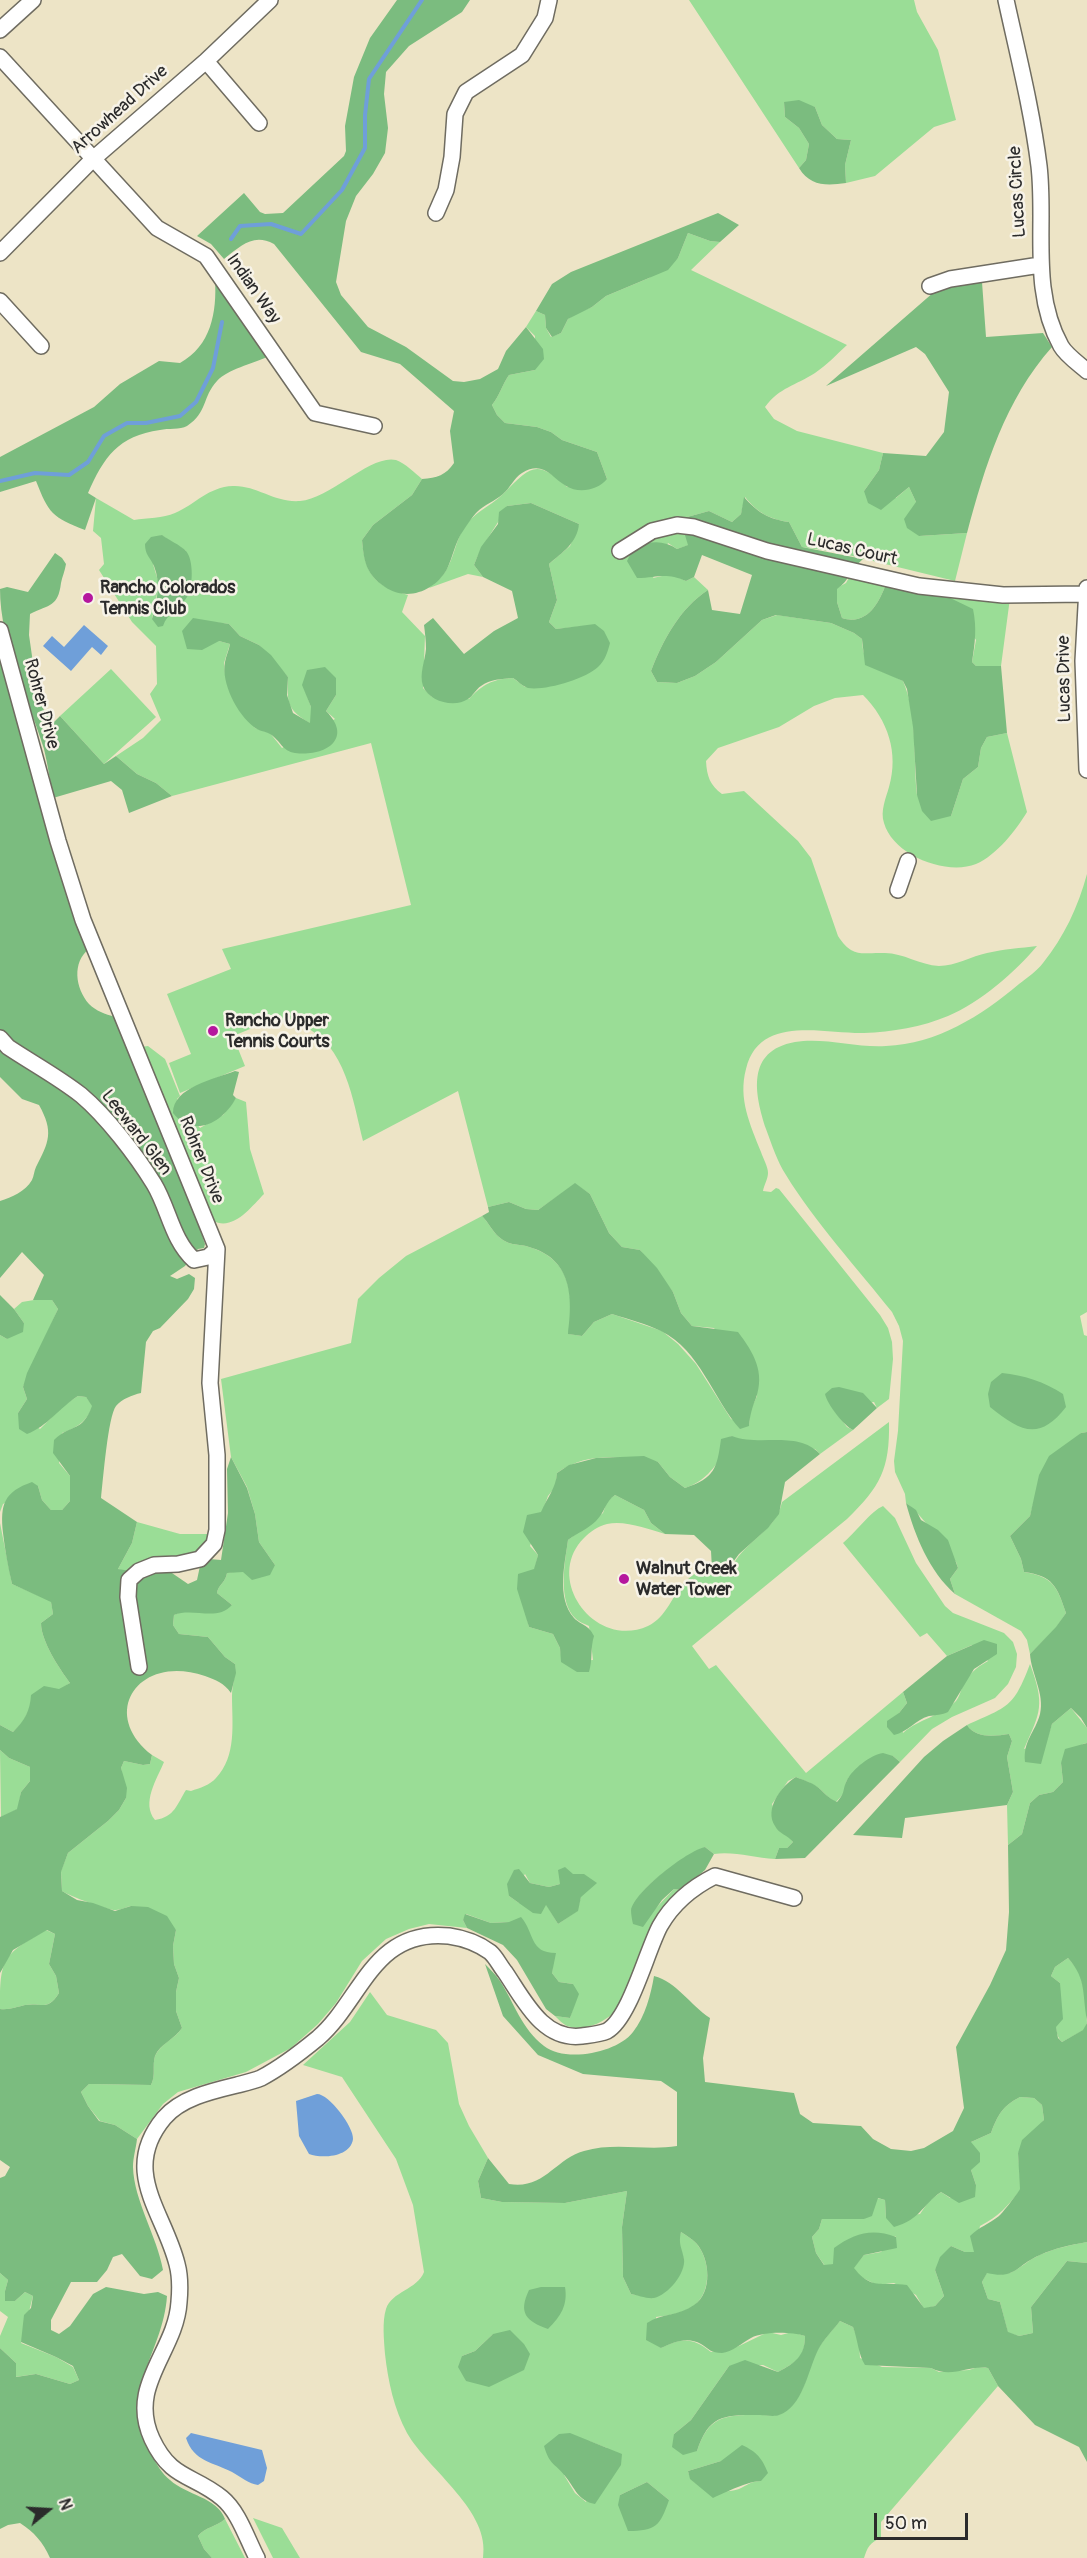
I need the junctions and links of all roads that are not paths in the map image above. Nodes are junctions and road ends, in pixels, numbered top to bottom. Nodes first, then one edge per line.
1 (33, 0) edge
2 (270, 0) edge
3 (549, 0) edge
4 (1006, 0) edge
5 (0, 30) edge
6 (0, 57) edge
7 (206, 61) junction
8 (258, 123) dead end
9 (93, 159) junction
10 (436, 213) dead end
11 (0, 253) edge
12 (1040, 265) junction
13 (930, 286) dead end
14 (0, 301) edge
15 (42, 346) dead end
16 (1087, 371) edge
17 (374, 426) dead end
18 (620, 550) dead end
19 (1087, 591) edge
20 (0, 630) edge
21 (1087, 770) edge
22 (908, 861) dead end
23 (898, 890) dead end
24 (0, 1038) edge
25 (217, 1249) junction
26 (139, 1667) dead end
27 (794, 1898) dead end
28 (257, 2558) edge

1 - 5 street
2 - 7 street, Arrowhead Drive
3 - 10 street
4 - 12 street, Lucas Circle
6 - 9 street, Indian Way
7 - 8 street
7 - 9 street, Arrowhead Drive
9 - 11 street, Arrowhead Drive
9 - 17 street, Indian Way
12 - 13 street
12 - 16 street, Lucas Circle
14 - 15 street
18 - 19 street, Lucas Court
19 - 21 street, Lucas Drive
20 - 25 street, Rohrer Drive
22 - 23 street
24 - 25 street, Leeward Glen
25 - 26 street, Rohrer Drive
27 - 28 street

